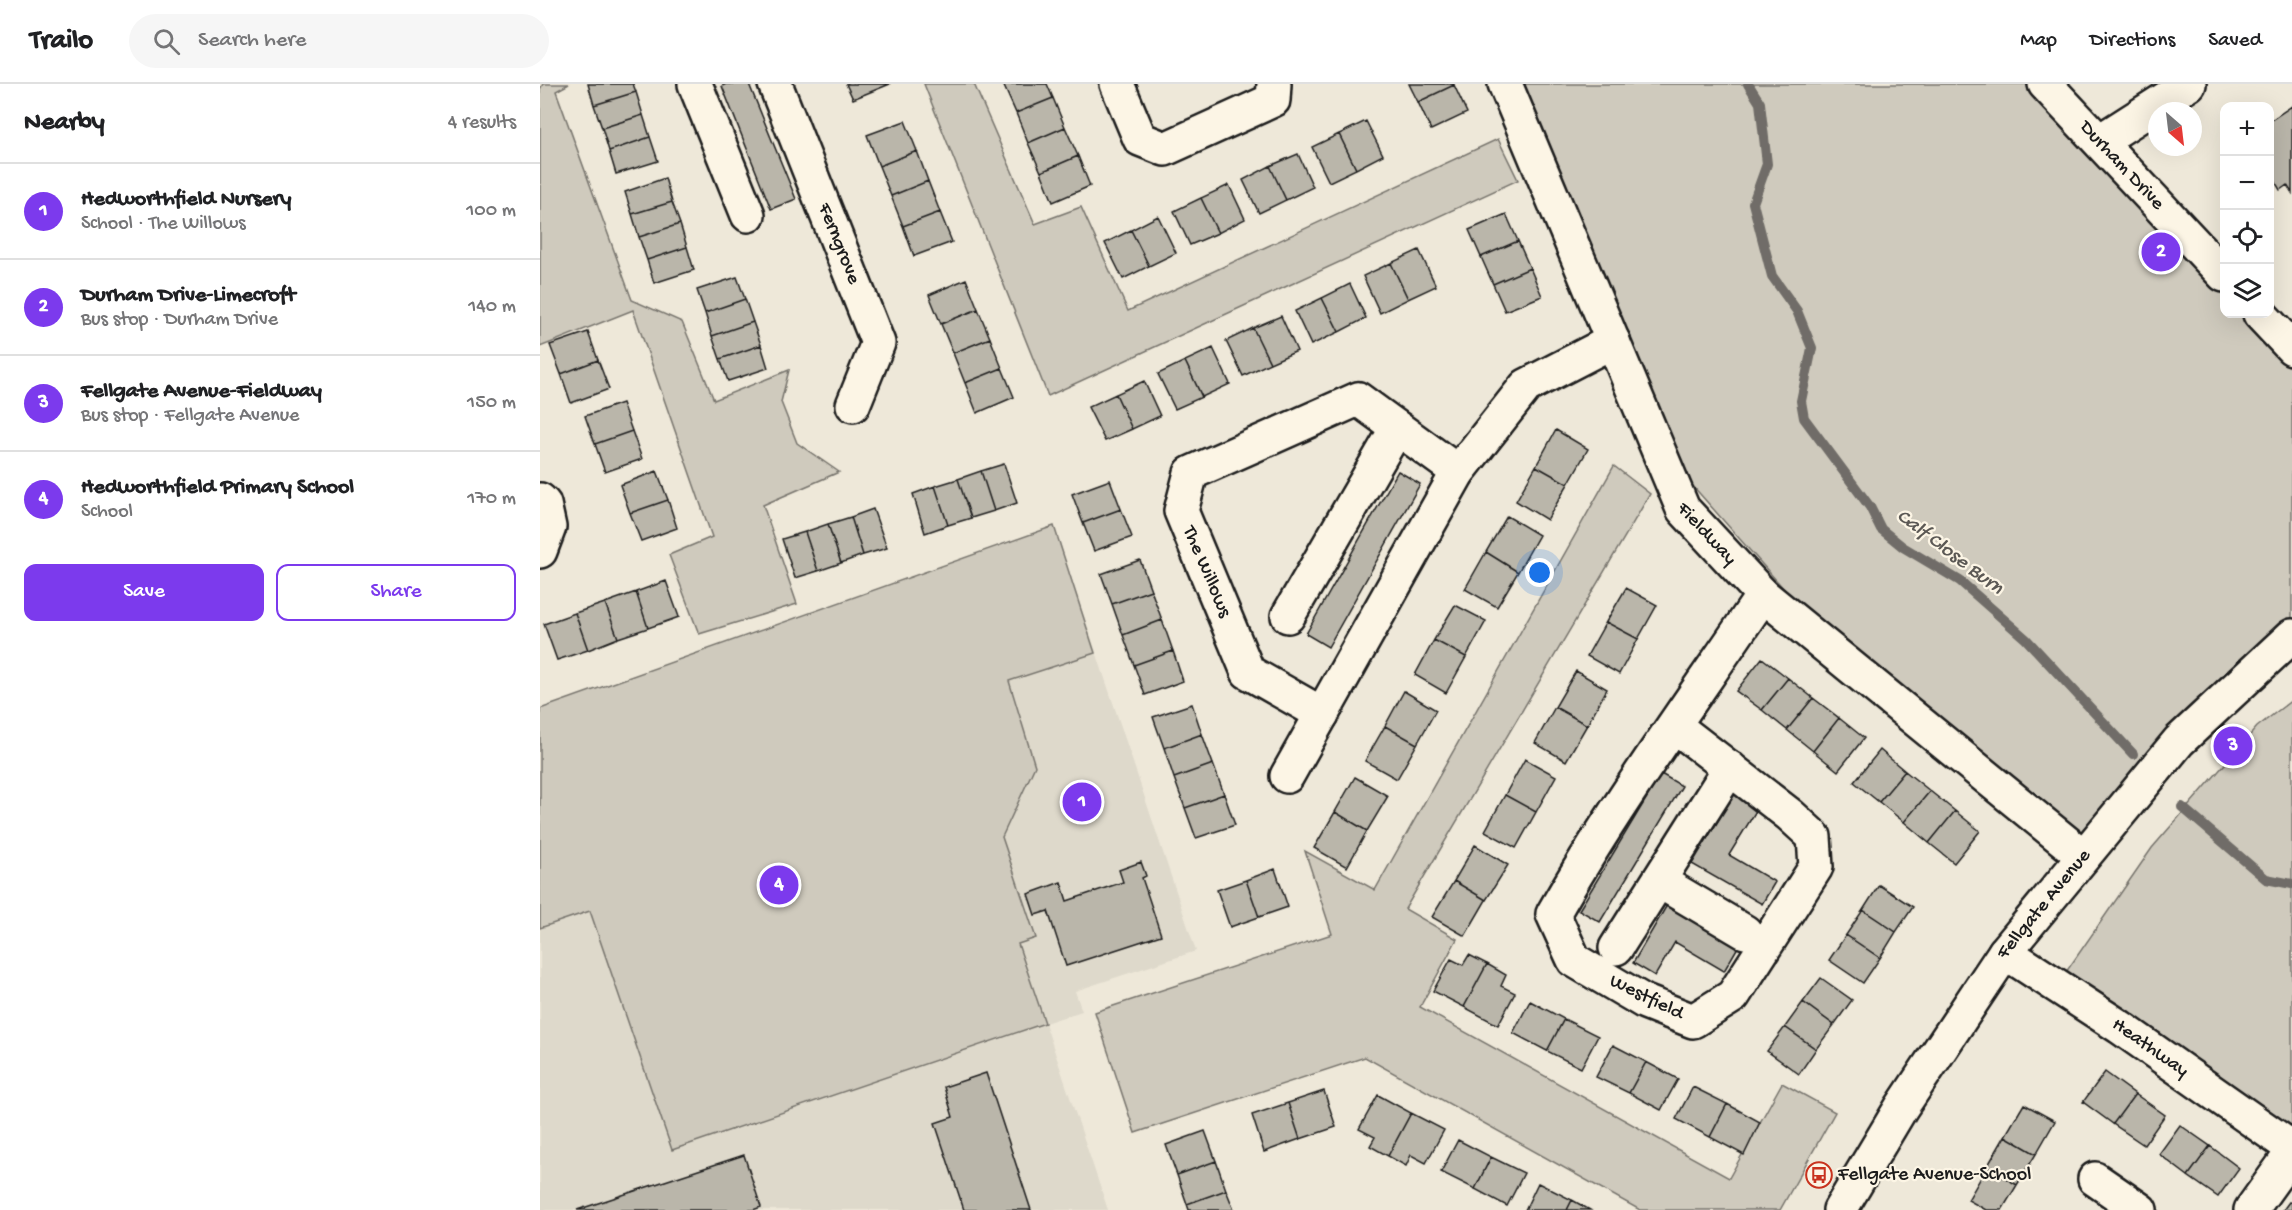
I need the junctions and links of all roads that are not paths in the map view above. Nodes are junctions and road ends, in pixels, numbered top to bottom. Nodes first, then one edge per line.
1 (695, 84) edge
2 (775, 84) edge
3 (1117, 84) edge
4 (1274, 84) edge
5 (1505, 84) edge
6 (2044, 84) edge
7 (2189, 84) edge
8 (2100, 141) junction
9 (748, 214) dead end
10 (2220, 271) edge
11 (2264, 318) edge
12 (1613, 341) junction
13 (2292, 348) edge
14 (853, 405) dead end
15 (1397, 428) junction
16 (1458, 472) junction
17 (540, 500) edge
18 (540, 551) edge
19 (1764, 595) junction
20 (1288, 616) dead end
21 (2292, 636) edge
22 (1322, 714) junction
23 (1675, 726) junction
24 (1730, 768) junction
25 (1287, 776) dead end
26 (2083, 856) junction
27 (1659, 881) junction
28 (1745, 932) dead end
29 (1616, 948) dead end
30 (2005, 952) junction
31 (2292, 1148) edge
32 (2292, 1153) edge
33 (2095, 1179) dead end
34 (2127, 1206) edge
35 (1840, 1210) edge
36 (2251, 1210) edge

1 - 9 street
2 - 14 street, Ferngrove
3 - 4 street
5 - 12 street, Fieldway
6 - 8 street, Durham Drive
7 - 8 street
8 - 10 street, Durham Drive
11 - 13 street
12 - 16 street
12 - 19 street, Fieldway
15 - 16 street, The Willows
15 - 20 street
15 - 22 street, The Willows
16 - 22 street
17 - 18 street
19 - 23 street, Westfield
19 - 26 street, Fieldway
21 - 26 street, Fellgate Avenue
22 - 25 street
23 - 24 street, Westfield
23 - 24 street, Westfield
24 - 27 street, Westfield
26 - 30 street, Fellgate Avenue
27 - 28 street
27 - 29 street, Westfield
30 - 31 street, Heathway
30 - 35 street, Fellgate Avenue
32 - 36 street
33 - 34 street

